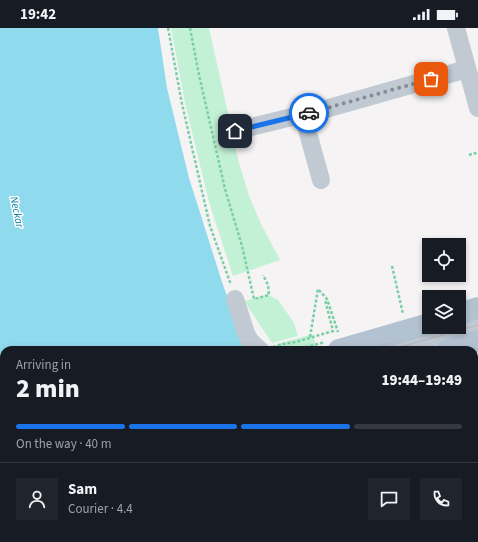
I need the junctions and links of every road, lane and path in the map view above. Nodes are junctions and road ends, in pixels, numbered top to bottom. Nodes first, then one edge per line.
1 (168, 28) edge
2 (190, 28) edge
3 (456, 28) edge
4 (467, 69) junction
5 (478, 108) edge
6 (303, 115) junction
7 (235, 131) dead end
8 (469, 155) dead end
9 (478, 155) edge
10 (321, 180) dead end
11 (392, 266) dead end
12 (262, 276) dead end
13 (235, 299) joint
14 (327, 299) junction
15 (478, 308) edge
16 (466, 312) edge
17 (404, 319) dead end
18 (478, 319) edge
19 (466, 322) edge
20 (422, 325) edge
21 (478, 325) edge
22 (425, 334) edge
23 (310, 338) junction
24 (478, 341) edge
25 (335, 343) edge
26 (260, 346) edge
27 (276, 346) edge
28 (318, 346) edge
29 (381, 346) edge
30 (403, 346) edge
31 (461, 346) edge

1 - 13 path
2 - 12 path
3 - 4 street
4 - 5 street
4 - 6 street
6 - 7 street
6 - 10 street
8 - 9 path
11 - 17 path
13 - 26 street
14 - 23 path
14 - 23 path
14 - 25 path
15 - 16 main road
18 - 19 street
20 - 25 main road
21 - 30 street
22 - 29 street
23 - 27 path
24 - 31 main road
25 - 28 path

